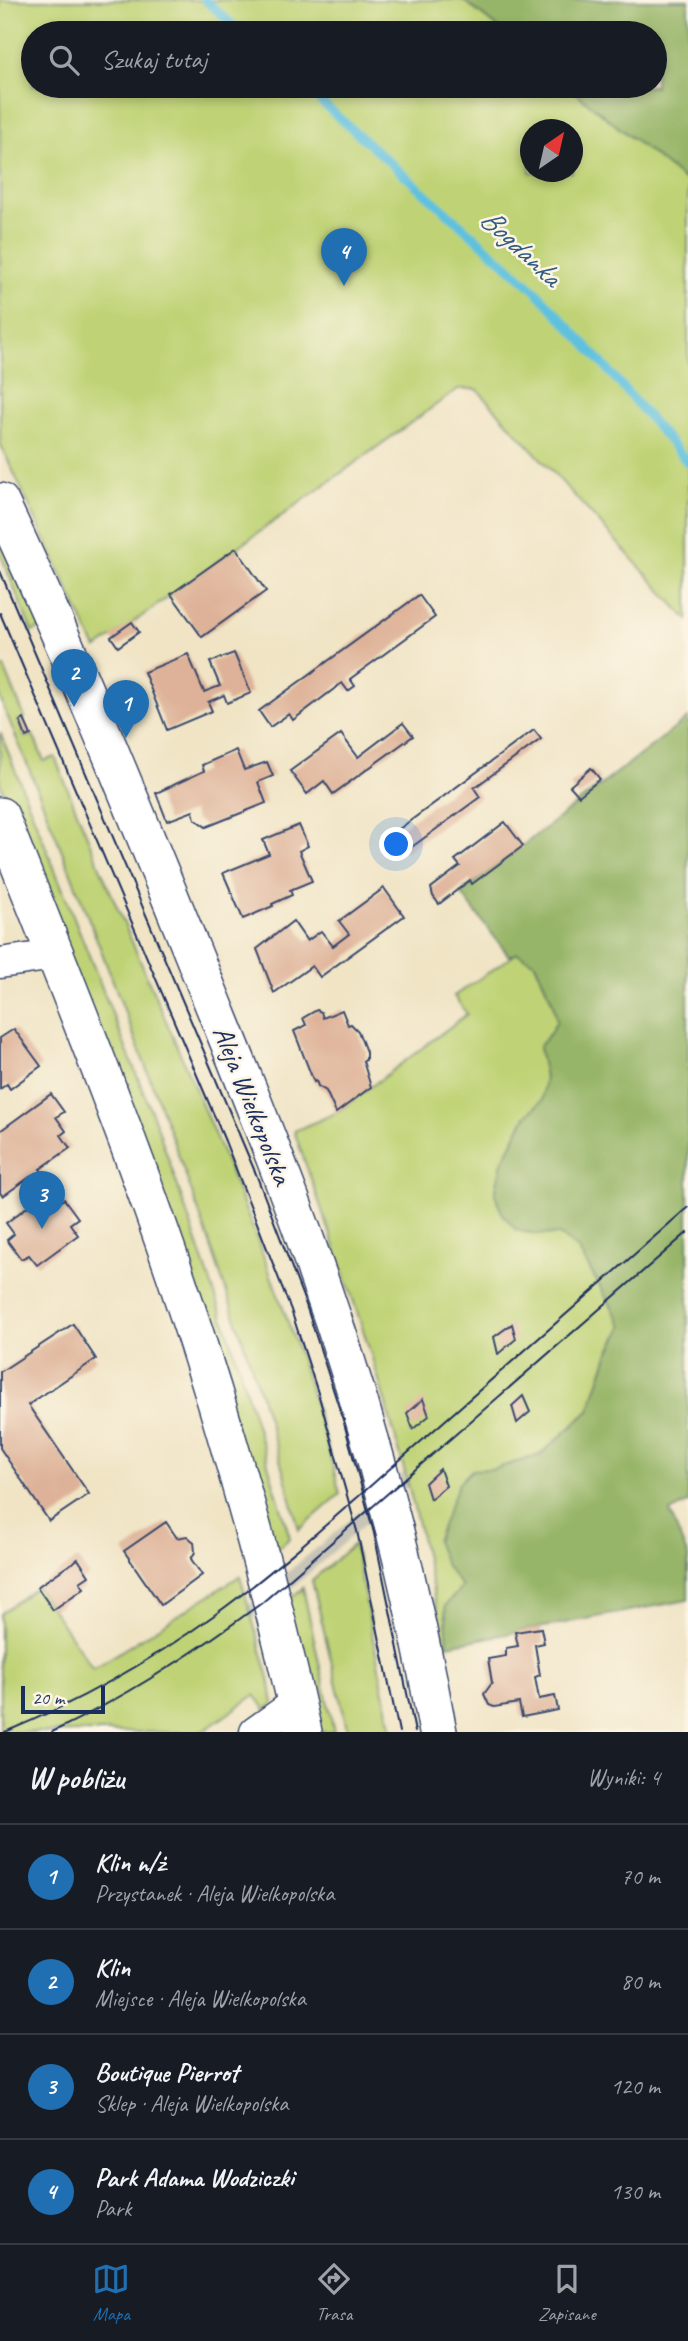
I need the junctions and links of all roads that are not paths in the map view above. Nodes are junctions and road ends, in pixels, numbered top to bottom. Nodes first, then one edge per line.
1 (0, 502) edge
2 (0, 816) edge
3 (54, 955) junction
4 (0, 963) edge
5 (300, 1717) edge
6 (255, 1732) edge
7 (438, 1732) edge

1 - 7 street, Aleja Wielkopolska
2 - 3 street
3 - 4 street
3 - 5 street
5 - 6 street

